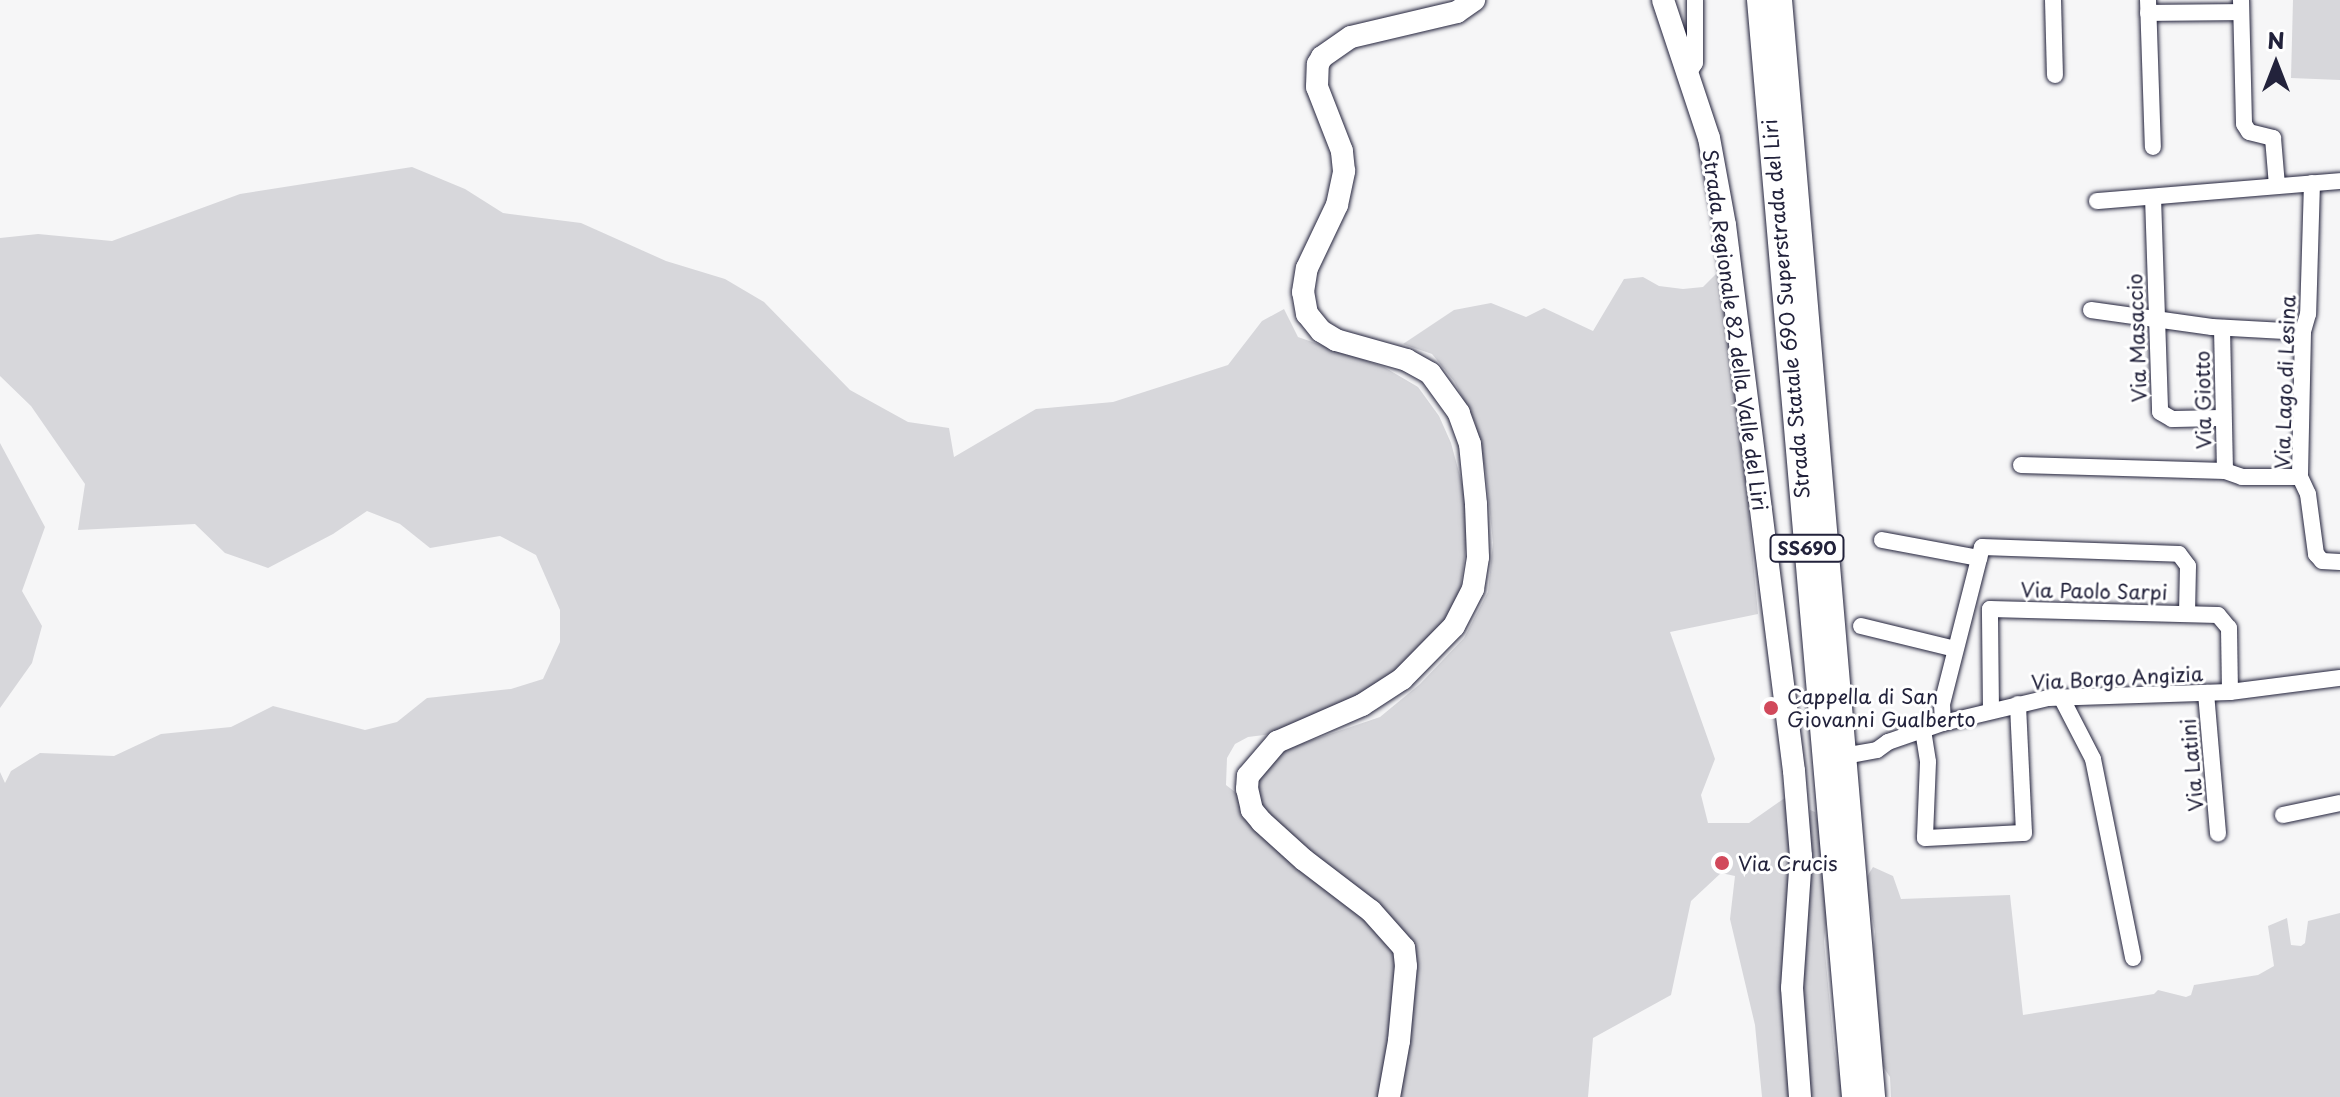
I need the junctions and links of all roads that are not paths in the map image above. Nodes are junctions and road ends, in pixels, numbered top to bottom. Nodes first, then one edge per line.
1 (1474, 0) edge
2 (1663, 0) edge
3 (1695, 0) edge
4 (1759, 0) edge
5 (1780, 0) edge
6 (2053, 0) edge
7 (2148, 6) edge
8 (2241, 6) edge
9 (1688, 74) junction
10 (2055, 75) dead end
11 (2153, 147) dead end
12 (2340, 181) edge
13 (2312, 183) junction
14 (2277, 186) junction
15 (2153, 197) junction
16 (2097, 201) dead end
17 (2091, 310) dead end
18 (2157, 319) junction
19 (2222, 328) junction
20 (2303, 332) junction
21 (2223, 418) junction
22 (2021, 465) dead end
23 (2225, 471) junction
24 (2300, 477) junction
25 (1882, 540) dead end
26 (1979, 558) junction
27 (2340, 562) edge
28 (2187, 613) junction
29 (1861, 626) dead end
30 (1955, 649) junction
31 (2340, 678) edge
32 (2230, 692) junction
33 (2206, 693) junction
34 (2061, 697) junction
35 (2018, 704) junction
36 (1991, 711) junction
37 (1943, 723) junction
38 (1923, 730) junction
39 (1855, 754) dead end
40 (2340, 803) edge
41 (2283, 815) dead end
42 (2218, 833) dead end
43 (2133, 958) dead end
44 (1389, 1097) edge
45 (1800, 1097) edge
46 (1854, 1097) edge
47 (1873, 1097) edge

1 - 44 main road
2 - 9 main road, Strada Regionale 82 della Valle del Liri
3 - 9 street
4 - 46 highway, Strada Statale 690 Superstrada del Liri / SS690
5 - 47 highway, Strada Statale 690 Superstrada del Liri / SS690
6 - 10 street
7 - 8 street
7 - 11 street
8 - 14 street
9 - 45 main road, Strada Regionale 82 della Valle del Liri
12 - 13 street
13 - 14 street
13 - 20 street, Via Lago di Lesina
14 - 15 street
15 - 16 street
15 - 18 street, Via Masaccio
17 - 18 street
18 - 19 street
18 - 21 street, Via Masaccio
19 - 20 street
19 - 21 street, Via Giotto
20 - 24 street, Via Lago di Lesina
21 - 23 street, Via Giotto
22 - 23 street
23 - 24 street
24 - 27 street, Via Lago di Lesina
25 - 26 street
26 - 28 street
26 - 30 street
28 - 32 street, Via Paolo Sarpi
28 - 36 street, Via Paolo Sarpi
29 - 30 street
30 - 37 street
31 - 32 street, Via Borgo Angizia
32 - 33 street, Via Borgo Angizia
33 - 34 street, Via Borgo Angizia
33 - 42 street, Via Latini
34 - 35 street, Via Borgo Angizia
34 - 43 street
35 - 36 street, Via Borgo Angizia
35 - 38 street
36 - 37 street, Via Borgo Angizia
37 - 38 street, Via Borgo Angizia
38 - 39 street, Via Borgo Angizia
40 - 41 street

